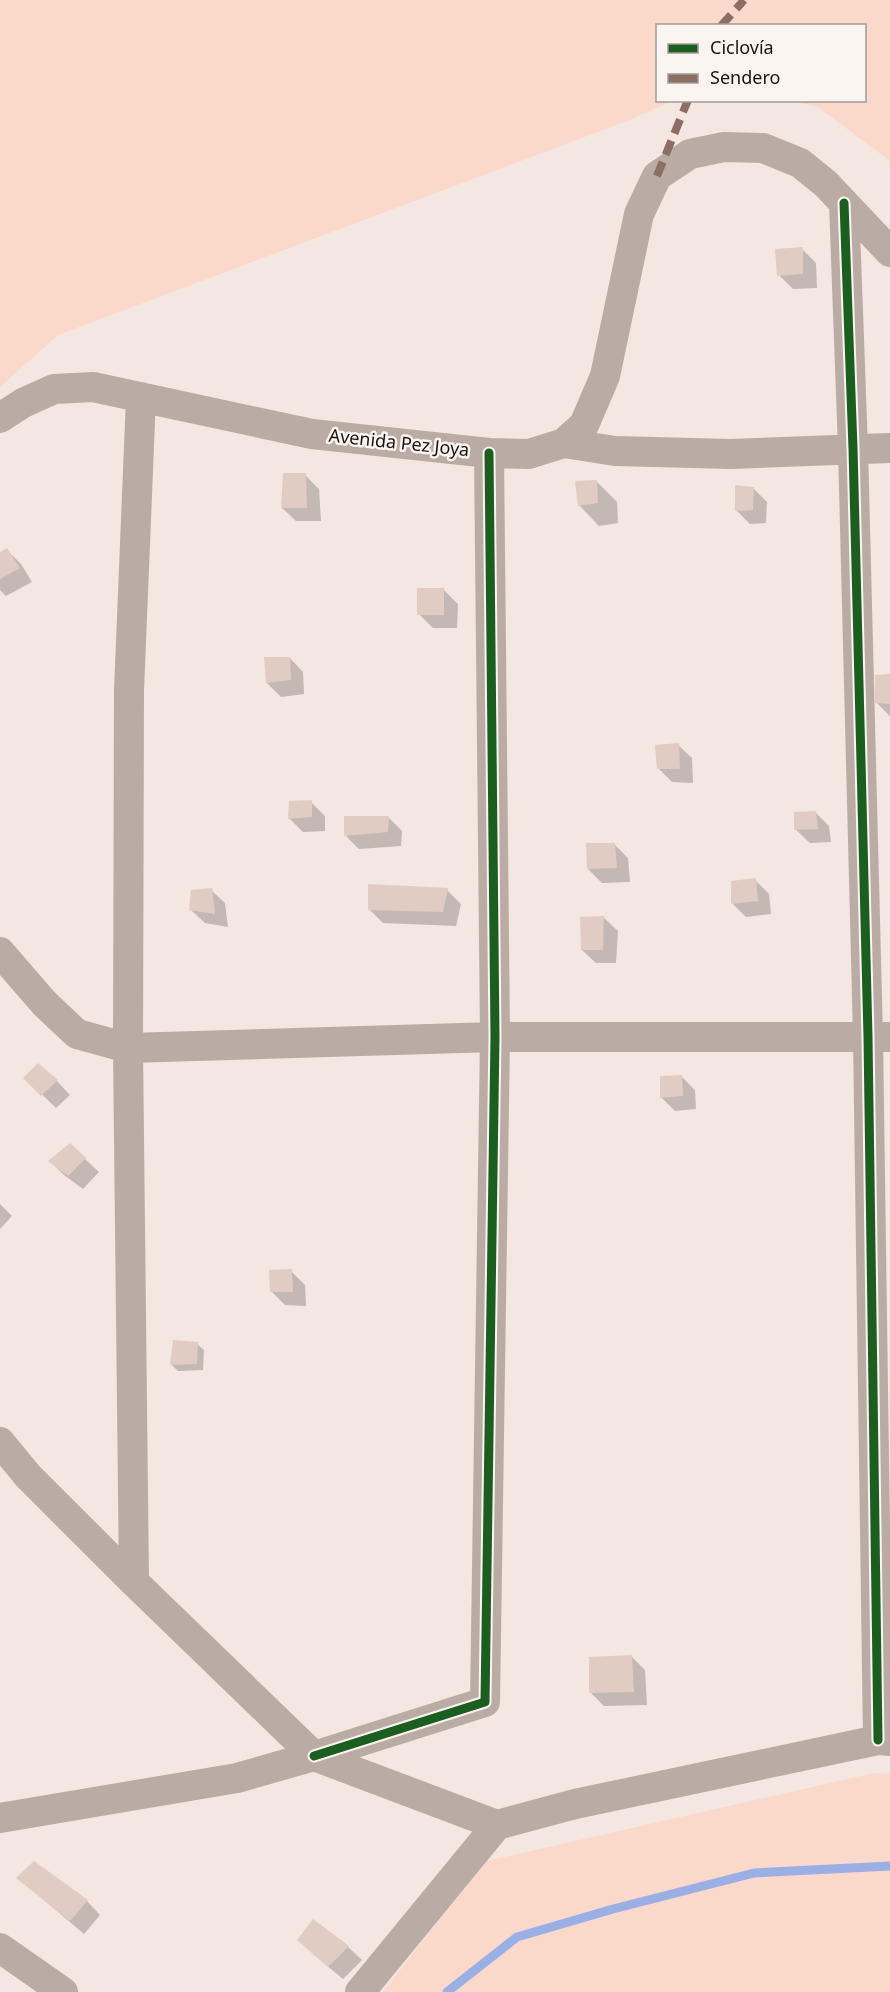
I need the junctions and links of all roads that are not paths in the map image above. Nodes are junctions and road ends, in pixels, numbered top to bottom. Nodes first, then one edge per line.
1 (844, 203) junction
2 (890, 252) edge
3 (141, 397) junction
4 (0, 418) edge
5 (564, 443) junction
6 (853, 448) junction
7 (890, 448) edge
8 (489, 453) junction
9 (0, 952) edge
10 (495, 1037) junction
11 (879, 1037) edge
12 (128, 1047) junction
13 (0, 1442) edge
14 (134, 1582) junction
15 (884, 1740) edge
16 (314, 1756) junction
17 (0, 1818) edge
18 (497, 1825) junction
19 (0, 1948) edge
20 (63, 1992) edge
21 (360, 1992) edge

1 - 2 street, Avenida Pez Joya
1 - 5 street, Avenida Pez Joya
1 - 6 street
3 - 4 street, Avenida Pez Joya
3 - 8 street, Avenida Pez Joya
3 - 12 street
5 - 6 street
5 - 8 street, Avenida Pez Joya
6 - 7 street
6 - 11 street
8 - 10 street
9 - 12 street
10 - 11 street
10 - 12 street
10 - 16 street
11 - 15 street
12 - 14 street
13 - 14 street
14 - 16 street
15 - 18 street
16 - 17 street
16 - 18 street
18 - 21 street
19 - 20 street

